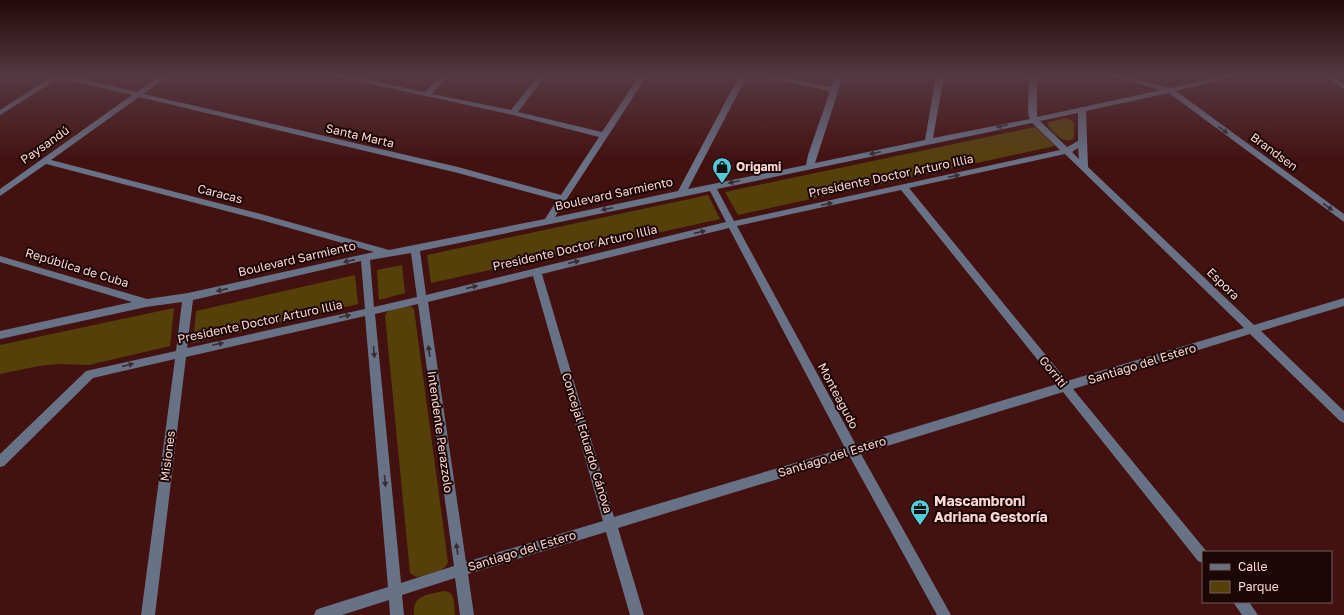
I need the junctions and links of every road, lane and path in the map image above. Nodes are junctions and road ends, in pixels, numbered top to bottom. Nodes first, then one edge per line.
1 (13, 105) edge
2 (123, 105) edge
3 (179, 105) edge
4 (473, 105) edge
5 (520, 105) edge
6 (624, 105) edge
7 (728, 105) edge
8 (830, 105) edge
9 (935, 105) edge
10 (1032, 105) edge
11 (1105, 105) edge
12 (1190, 105) edge
13 (1082, 110) junction
14 (0, 113) edge
15 (513, 113) junction
16 (1034, 120) junction
17 (603, 135) junction
18 (929, 142) junction
19 (1082, 142) junction
20 (1067, 151) junction
21 (44, 161) junction
22 (810, 167) junction
23 (1084, 168) junction
24 (712, 187) junction
25 (903, 187) junction
26 (0, 192) edge
27 (681, 194) junction
28 (562, 198) junction
29 (1344, 219) edge
30 (548, 221) junction
31 (733, 224) junction
32 (415, 249) junction
33 (389, 253) junction
34 (365, 257) junction
35 (0, 259) edge
36 (536, 271) junction
37 (188, 297) junction
38 (421, 300) junction
39 (1344, 302) edge
40 (146, 303) junction
41 (370, 311) junction
42 (1251, 330) junction
43 (0, 335) edge
44 (180, 353) junction
45 (1065, 388) junction
46 (1344, 418) edge
47 (853, 451) junction
48 (0, 462) edge
49 (611, 524) junction
50 (1202, 556) edge
51 (460, 570) junction
52 (395, 591) junction
53 (1241, 603) edge
54 (148, 615) edge
55 (321, 615) edge
56 (397, 615) edge
57 (467, 615) edge
58 (637, 615) edge
59 (944, 615) edge
60 (1250, 615) edge

1 - 14 street
2 - 21 street, Paysandú
3 - 28 street, Santa Marta
4 - 15 street
5 - 15 street
6 - 17 street
7 - 27 street
8 - 22 street
9 - 18 street
10 - 16 street
11 - 13 street, Boulevard Sarmiento
12 -> 29 street, Brandsen
13 - 16 street, Boulevard Sarmiento
13 - 19 street
15 - 17 street
16 -> 18 street, Boulevard Sarmiento
16 - 20 street, Espora
17 - 28 street
18 -> 22 street, Boulevard Sarmiento
19 - 20 street, Presidente Doctor Arturo Illia
19 - 23 street
20 - 23 street, Espora
25 -> 20 street, Presidente Doctor Arturo Illia
21 - 26 street, Paysandú
21 - 33 street, Caracas
22 -> 24 street, Boulevard Sarmiento
23 - 42 street, Espora
24 - 27 street, Boulevard Sarmiento
24 - 31 street, Monteagudo
31 -> 25 street, Presidente Doctor Arturo Illia
25 - 45 street, Gorriti
27 -> 30 street, Boulevard Sarmiento
28 - 30 street
30 - 32 street, Boulevard Sarmiento
36 -> 31 street, Presidente Doctor Arturo Illia
31 - 47 street, Monteagudo
32 - 33 street, Boulevard Sarmiento
32 - 38 street, Intendente Perazzolo
33 - 34 street, Boulevard Sarmiento
34 -> 37 street, Boulevard Sarmiento
34 - 41 street
35 - 40 street, República de Cuba
38 -> 36 street, Presidente Doctor Arturo Illia
36 - 49 street, Concejal Eduardo Cánova
37 - 40 street, Boulevard Sarmiento
37 - 44 street, Misiones
38 - 41 street, Presidente Doctor Arturo Illia
51 -> 38 street, Intendente Perazzolo
39 - 42 street, Santiago del Estero
40 - 43 street, Boulevard Sarmiento
44 -> 41 street, Presidente Doctor Arturo Illia
41 -> 52 street
42 - 45 street, Santiago del Estero
42 - 46 street, Espora
48 -> 44 street, Presidente Doctor Arturo Illia
44 - 54 street, Misiones
45 - 47 street, Santiago del Estero
45 - 50 street, Gorriti
47 - 49 street, Santiago del Estero
47 - 59 street, Monteagudo
49 - 51 street, Santiago del Estero
49 - 58 street, Concejal Eduardo Cánova
51 - 52 street, Santiago del Estero
51 - 57 street, Intendente Perazzolo
52 - 55 street, Santiago del Estero
52 - 56 street
53 - 60 street

